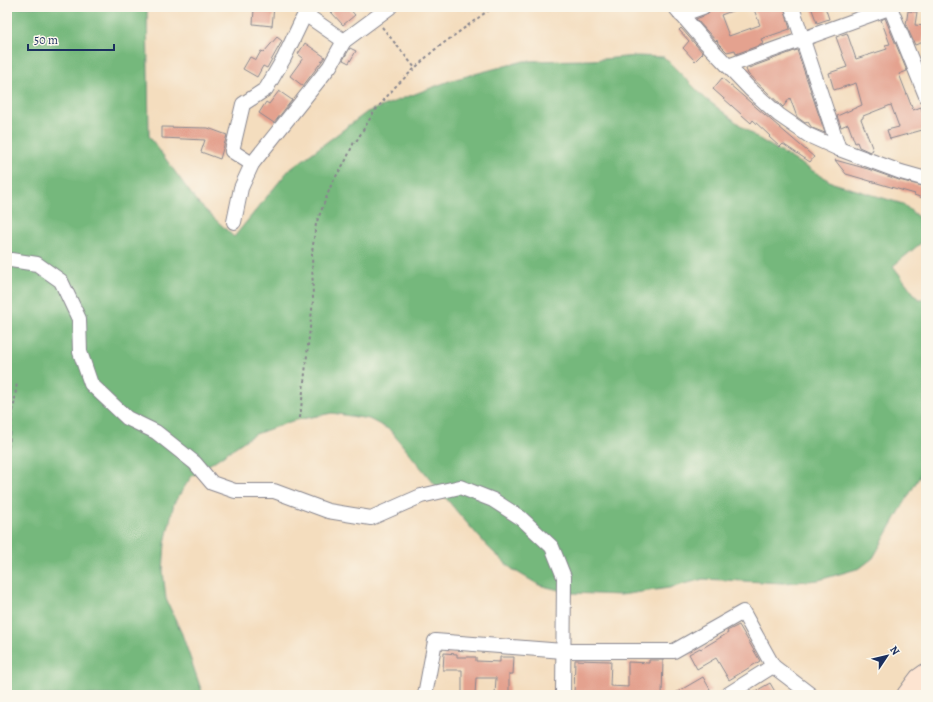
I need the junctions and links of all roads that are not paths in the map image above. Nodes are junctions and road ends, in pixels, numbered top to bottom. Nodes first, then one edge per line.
1 (390, 7) edge
2 (703, 7) edge
3 (792, 7) edge
4 (891, 7) edge
5 (306, 10) edge
6 (678, 11) edge
7 (803, 39) junction
8 (344, 41) junction
9 (728, 66) junction
10 (926, 96) edge
11 (839, 149) junction
12 (252, 164) junction
13 (926, 179) edge
14 (234, 222) dead end
15 (7, 260) edge
16 (564, 651) junction
17 (773, 666) junction
18 (926, 674) edge
19 (729, 694) edge
20 (425, 695) edge
21 (563, 695) edge
22 (811, 695) edge
23 (907, 695) edge

1 - 8 street
2 - 6 street
3 - 7 street
4 - 7 street
4 - 10 street
5 - 8 street
5 - 12 street
6 - 9 street
7 - 9 street
7 - 11 street
8 - 12 street
9 - 11 street
11 - 13 street
12 - 14 street
15 - 16 street
16 - 17 street
16 - 20 street
16 - 21 street
17 - 19 street
17 - 22 street
18 - 23 main road

